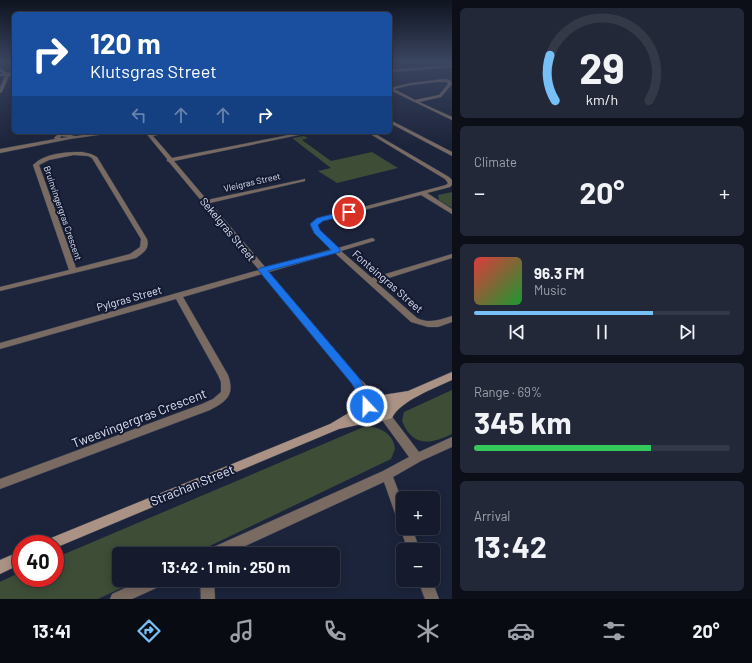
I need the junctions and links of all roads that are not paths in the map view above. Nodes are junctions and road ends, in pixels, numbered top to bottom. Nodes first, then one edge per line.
1 (393, 90) edge
2 (445, 90) edge
3 (415, 101) junction
4 (452, 119) edge
5 (392, 121) edge
6 (98, 134) edge
7 (148, 134) edge
8 (301, 134) edge
9 (372, 134) edge
10 (0, 151) edge
11 (452, 154) edge
12 (169, 160) junction
13 (303, 180) dead end
14 (451, 183) edge
15 (422, 193) junction
16 (205, 202) junction
17 (452, 212) edge
18 (372, 240) dead end
19 (337, 251) junction
20 (452, 256) edge
21 (263, 270) junction
22 (73, 271) junction
23 (371, 281) junction
24 (0, 289) edge
25 (178, 296) junction
26 (452, 319) edge
27 (0, 346) edge
28 (452, 376) edge
29 (409, 395) junction
30 (373, 402) junction
31 (384, 415) junction
32 (334, 427) junction
33 (452, 442) edge
34 (417, 458) junction
35 (387, 475) junction
36 (0, 484) edge
37 (396, 500) edge
38 (64, 538) edge
39 (229, 547) edge
40 (12, 561) edge
41 (0, 567) edge
42 (143, 587) edge
43 (207, 587) edge
44 (428, 587) edge
45 (117, 599) edge
46 (208, 599) edge
47 (432, 599) edge

1 - 3 street
2 - 3 street
3 - 4 street
5 - 11 street
6 - 10 street
7 - 12 street, Sekelgras Street
8 - 12 street
9 - 14 street
12 - 16 street, Sekelgras Street
13 - 16 street, Vleigras Street
14 - 15 street
15 - 17 street
15 - 19 street, Fonteingras Street
16 - 21 street, Sekelgras Street
18 - 19 street, Pylgras Street
19 - 21 street, Pylgras Street
19 - 23 street, Fonteingras Street
20 - 23 street
21 - 25 street, Pylgras Street
21 - 30 street, Sekelgras Street
22 - 22 street, Bruinvingergras Crescent
22 - 24 street, Bruinvingergras Crescent
23 - 26 street, Fonteingras Street
25 - 27 street, Pylgras Street
25 - 36 street, Tweevingergras Crescent
28 - 29 street, Strachan Street
29 - 30 street, Strachan Street
29 - 31 street, Strachan Street
30 - 31 street
30 - 31 street
30 - 32 street, Strachan Street
31 - 32 street, Strachan Street
31 - 34 street
32 - 38 street, Strachan Street
33 - 34 street
34 - 35 street
35 - 37 street
35 - 39 street
40 - 41 street
42 - 45 street
43 - 46 street
44 - 47 street

